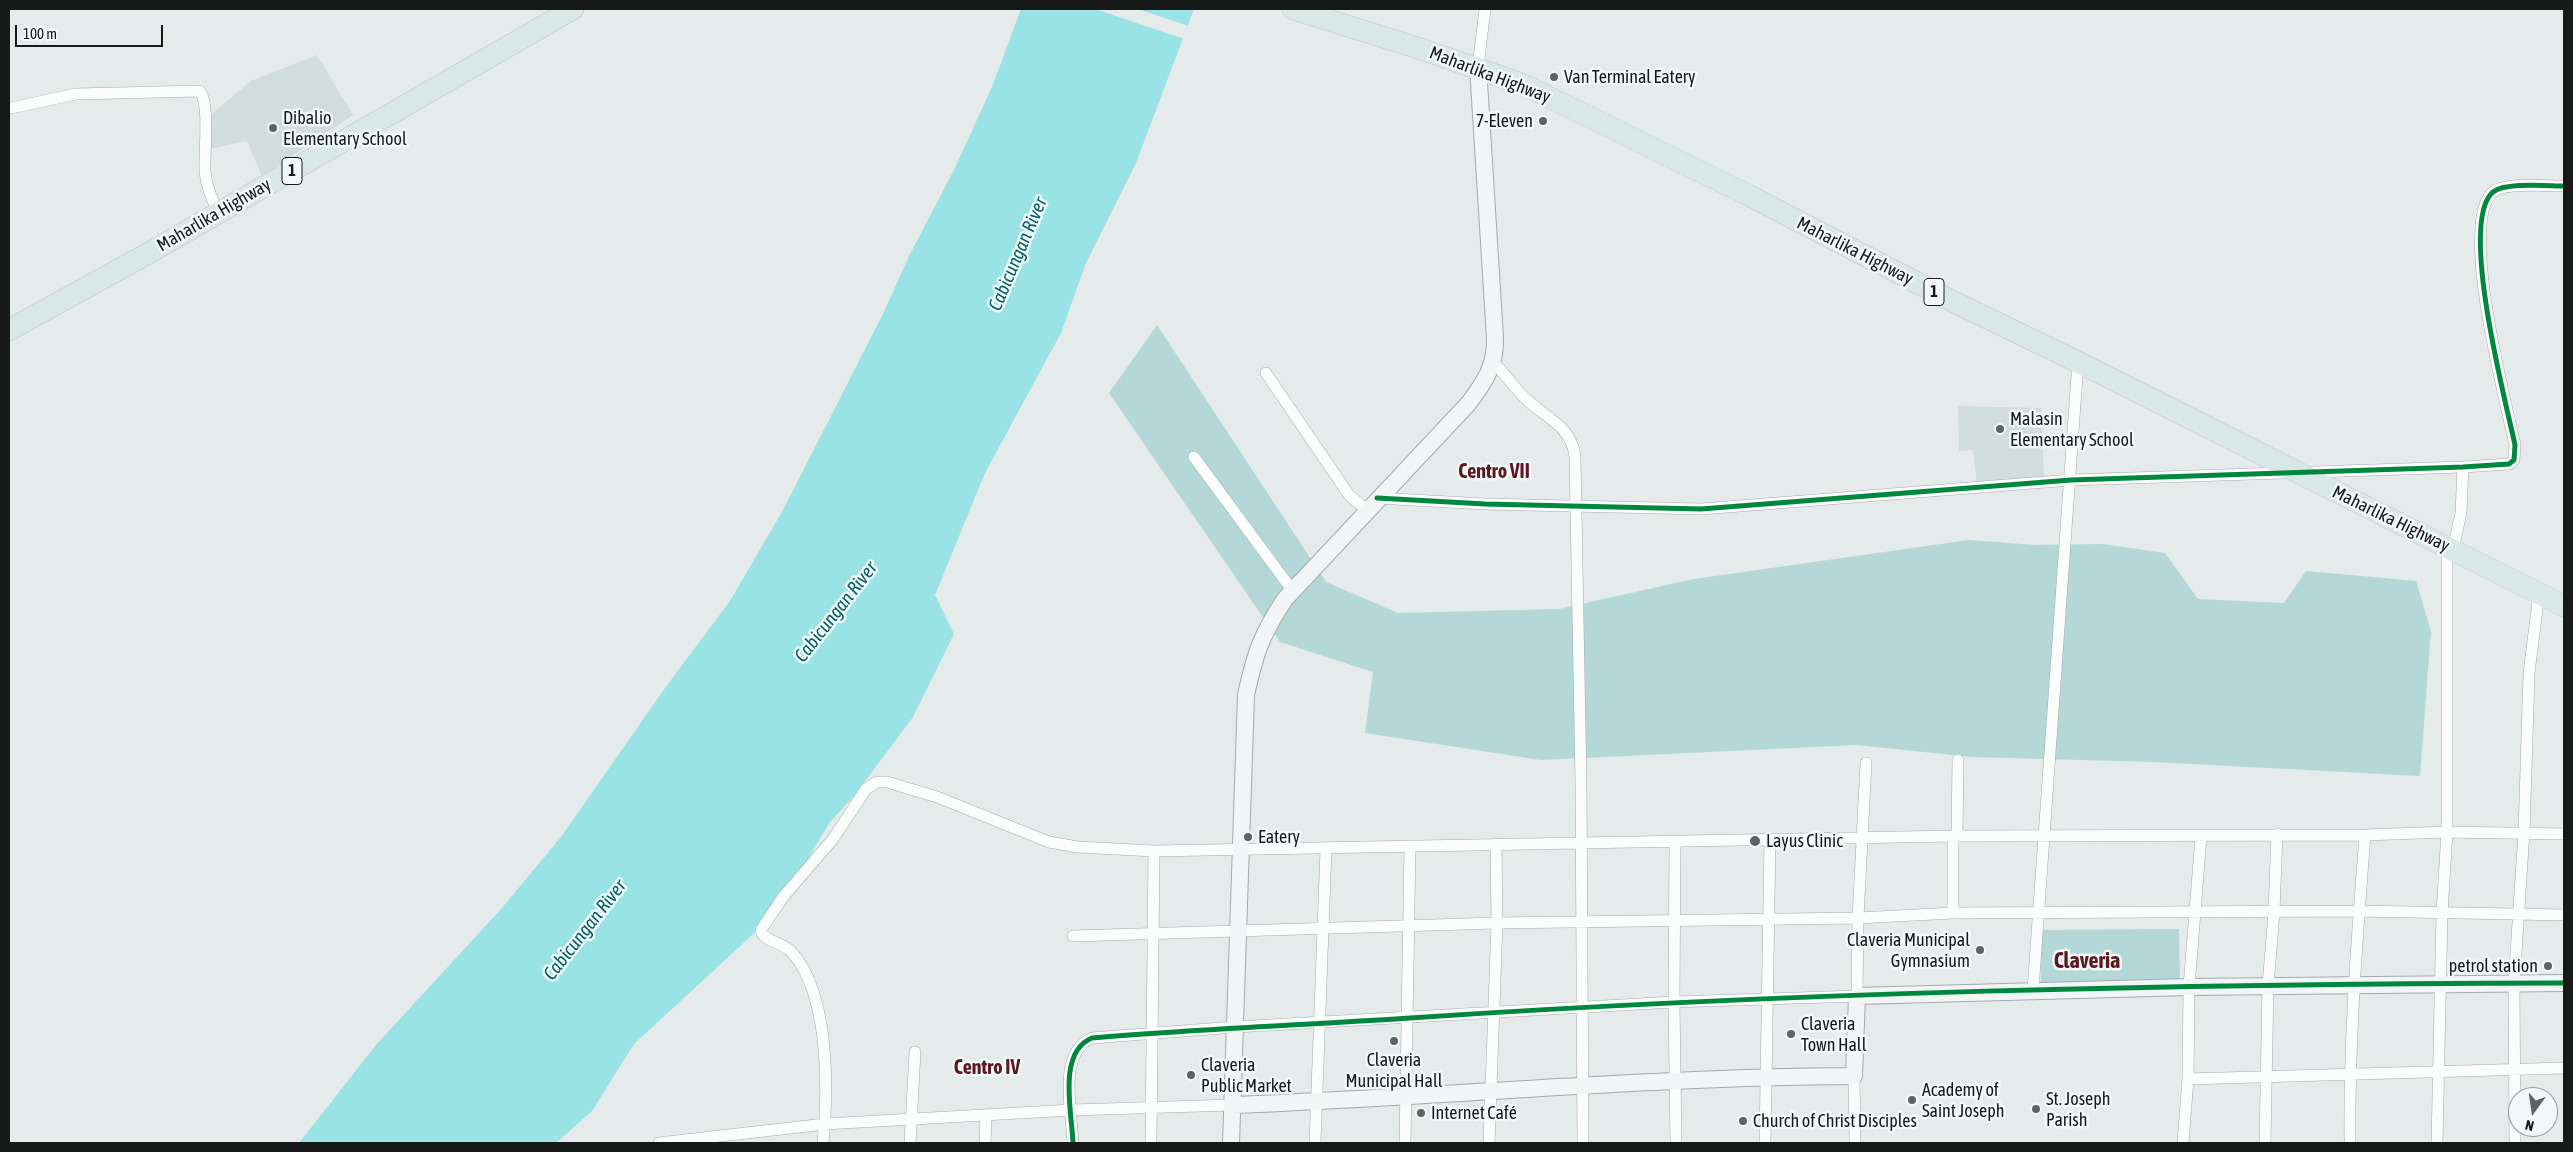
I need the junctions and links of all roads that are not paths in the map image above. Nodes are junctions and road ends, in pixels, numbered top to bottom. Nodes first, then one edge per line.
1 (573, 9) edge
2 (1293, 9) edge
3 (1486, 9) edge
4 (1478, 67) junction
5 (10, 108) dead end
6 (2564, 186) edge
7 (218, 211) junction
8 (9, 330) edge
9 (2078, 362) junction
10 (1494, 363) junction
11 (1266, 373) dead end
12 (1194, 457) dead end
13 (2463, 468) junction
14 (2296, 472) junction
15 (2071, 480) junction
16 (1372, 504) junction
17 (1577, 506) junction
18 (2450, 548) junction
19 (1292, 590) junction
20 (2539, 593) junction
21 (2564, 606) edge
22 (1958, 760) dead end
23 (1866, 764) dead end
24 (2447, 832) junction
25 (2524, 832) junction
26 (2277, 834) junction
27 (2564, 834) edge
28 (2365, 835) junction
29 (1955, 836) junction
30 (2045, 836) junction
31 (2201, 836) junction
32 (1863, 838) junction
33 (1770, 840) junction
34 (1675, 842) junction
35 (1496, 844) junction
36 (1581, 844) junction
37 (1410, 846) junction
38 (1326, 849) junction
39 (1242, 850) junction
40 (1154, 851) junction
41 (2359, 911) junction
42 (2195, 912) junction
43 (2274, 912) junction
44 (2442, 913) junction
45 (1953, 914) junction
46 (2039, 914) junction
47 (2517, 915) junction
48 (2564, 915) edge
49 (1858, 918) junction
50 (1675, 920) junction
51 (1768, 920) junction
52 (1582, 922) junction
53 (1497, 923) junction
54 (1408, 926) junction
55 (1322, 928) junction
56 (1237, 931) junction
57 (1154, 932) junction
58 (1072, 936) dead end
59 (2514, 983) junction
60 (2564, 983) edge
61 (2354, 985) junction
62 (2440, 985) junction
63 (2268, 986) junction
64 (2189, 987) junction
65 (2032, 990) junction
66 (1857, 996) junction
67 (1766, 997) junction
68 (1674, 1002) junction
69 (1582, 1007) junction
70 (1492, 1012) junction
71 (1409, 1018) junction
72 (1320, 1023) junction
73 (1235, 1027) junction
74 (1152, 1033) junction
75 (916, 1052) dead end
76 (2564, 1068) edge
77 (2514, 1069) junction
78 (2437, 1072) junction
79 (2349, 1074) junction
80 (1766, 1076) junction
81 (1854, 1076) junction
82 (2266, 1078) junction
83 (2188, 1079) junction
84 (1674, 1080) junction
85 (1583, 1084) junction
86 (1489, 1090) junction
87 (1405, 1095) junction
88 (1316, 1102) junction
89 (1232, 1105) junction
90 (1151, 1107) junction
91 (1072, 1110) junction
92 (986, 1115) junction
93 (912, 1119) junction
94 (824, 1127) junction
95 (659, 1143) edge
96 (819, 1143) edge
97 (823, 1143) edge
98 (910, 1143) edge
99 (985, 1143) edge
100 (1073, 1143) edge
101 (1151, 1143) edge
102 (1231, 1143) edge
103 (1315, 1143) edge
104 (1405, 1143) edge
105 (1489, 1143) edge
106 (1583, 1143) edge
107 (1676, 1143) edge
108 (1764, 1143) edge
109 (1855, 1143) edge
110 (2183, 1143) edge
111 (2265, 1143) edge
112 (2350, 1143) edge
113 (2437, 1143) edge
114 (2515, 1143) edge

1 - 7 highway, Maharlika Highway / 1
2 - 4 highway, Maharlika Highway / 1
3 - 4 street
4 - 9 highway, Maharlika Highway / 1
4 - 10 street
5 - 7 street
6 - 13 street
7 - 8 highway, Maharlika Highway / 1
9 - 14 highway, Maharlika Highway / 1
9 - 15 street
10 - 16 street
10 - 17 street
11 - 16 street
12 - 19 street
13 - 14 street
13 - 18 street
14 - 15 street
14 - 18 highway, Maharlika Highway / 1
15 - 17 street
15 - 30 street
16 - 17 street
16 - 19 street
17 - 36 street
18 - 20 highway, Maharlika Highway / 1
18 - 24 street
19 - 39 street
20 - 21 highway, Maharlika Highway / 1
20 - 25 street
22 - 29 street
23 - 32 street
24 - 25 street
24 - 28 street
24 - 44 street
25 - 27 street
25 - 47 street
26 - 28 street
26 - 31 street
26 - 43 street
28 - 41 street
29 - 30 street
29 - 32 street
29 - 45 street
30 - 31 street
30 - 46 street
31 - 42 street
32 - 33 street
32 - 49 street
33 - 34 street
33 - 51 street
34 - 36 street
34 - 50 street
35 - 36 street
35 - 37 street
35 - 53 street
36 - 52 street
37 - 38 street
37 - 54 street
38 - 39 street
38 - 55 street
39 - 40 street
39 - 56 street
40 - 57 street
40 - 94 street
41 - 43 street
41 - 44 street
41 - 61 street
42 - 43 street
42 - 46 street
42 - 64 street
43 - 63 street
44 - 47 street
44 - 62 street
45 - 46 street
45 - 49 street
46 - 65 street
47 - 48 street
47 - 59 street
49 - 51 street
49 - 66 street
50 - 51 street
50 - 52 street
50 - 68 street
51 - 67 street
52 - 53 street
52 - 69 street
53 - 54 street
53 - 70 street
54 - 55 street
54 - 71 street
55 - 56 street
55 - 72 street
56 - 57 street
56 - 73 street
57 - 58 street
57 - 74 street
59 - 60 street
59 - 62 street
59 - 77 street
61 - 62 street
61 - 63 street
61 - 79 street
62 - 78 street
63 - 64 street
63 - 82 street
64 - 65 street
64 - 83 street
65 - 66 street
66 - 67 street
66 - 81 street
67 - 68 street
67 - 80 street
68 - 69 street
68 - 84 street
69 - 70 street
69 - 85 street
70 - 71 street
70 - 86 street
71 - 72 street
71 - 87 street
72 - 73 street
72 - 88 street
73 - 74 street
73 - 89 street
74 - 90 street
74 - 91 street
75 - 93 street
76 - 77 street
77 - 78 street
77 - 114 street
78 - 79 street
78 - 113 street
79 - 82 street
79 - 112 street
80 - 81 street
80 - 84 street
80 - 108 street
81 - 109 street
82 - 83 street
82 - 111 street
83 - 110 street
84 - 85 street
84 - 107 street
85 - 86 street
85 - 106 street
86 - 87 street
86 - 105 street
87 - 88 street
87 - 104 street
88 - 89 street
88 - 103 street
89 - 90 street
89 - 102 street
90 - 91 street
90 - 101 street
91 - 92 street
91 - 100 street
92 - 93 street
92 - 99 street
93 - 94 street
93 - 98 street
94 - 95 street
94 - 96 street
94 - 97 street

